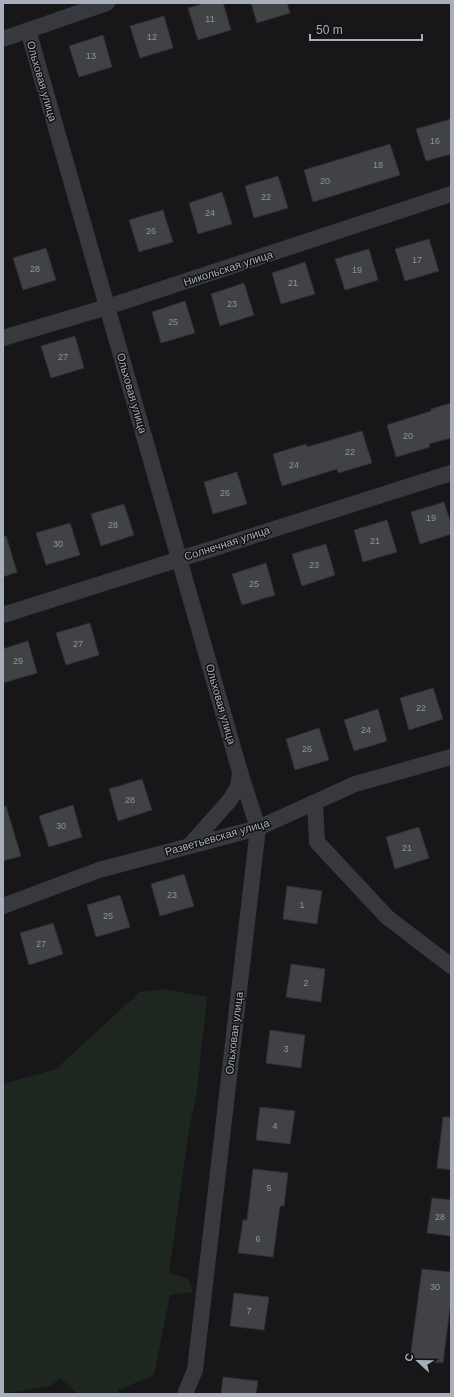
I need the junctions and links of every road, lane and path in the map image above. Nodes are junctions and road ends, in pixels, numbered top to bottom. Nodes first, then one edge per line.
1 (107, 3) edge
2 (28, 30) junction
3 (3, 39) edge
4 (451, 194) edge
5 (107, 307) junction
6 (3, 338) edge
7 (451, 473) edge
8 (179, 558) junction
9 (3, 614) edge
10 (451, 757) edge
11 (240, 772) junction
12 (315, 803) junction
13 (258, 828) junction
14 (190, 845) junction
15 (3, 906) edge
16 (451, 966) edge
17 (185, 1394) edge

1 - 2 street
2 - 3 street
2 - 5 street, Ольховая улица
4 - 5 street, Никольская улица
5 - 6 street, Никольская улица
5 - 8 street, Ольховая улица
7 - 8 street, Солнечная улица
8 - 9 street, Солнечная улица
8 - 11 street, Ольховая улица
10 - 12 street, Разветьевская улица
11 - 13 street, Ольховая улица
11 - 14 street
12 - 13 street, Разветьевская улица
12 - 16 street
13 - 14 street, Разветьевская улица
13 - 17 street, Ольховая улица
14 - 15 street, Разветьевская улица

